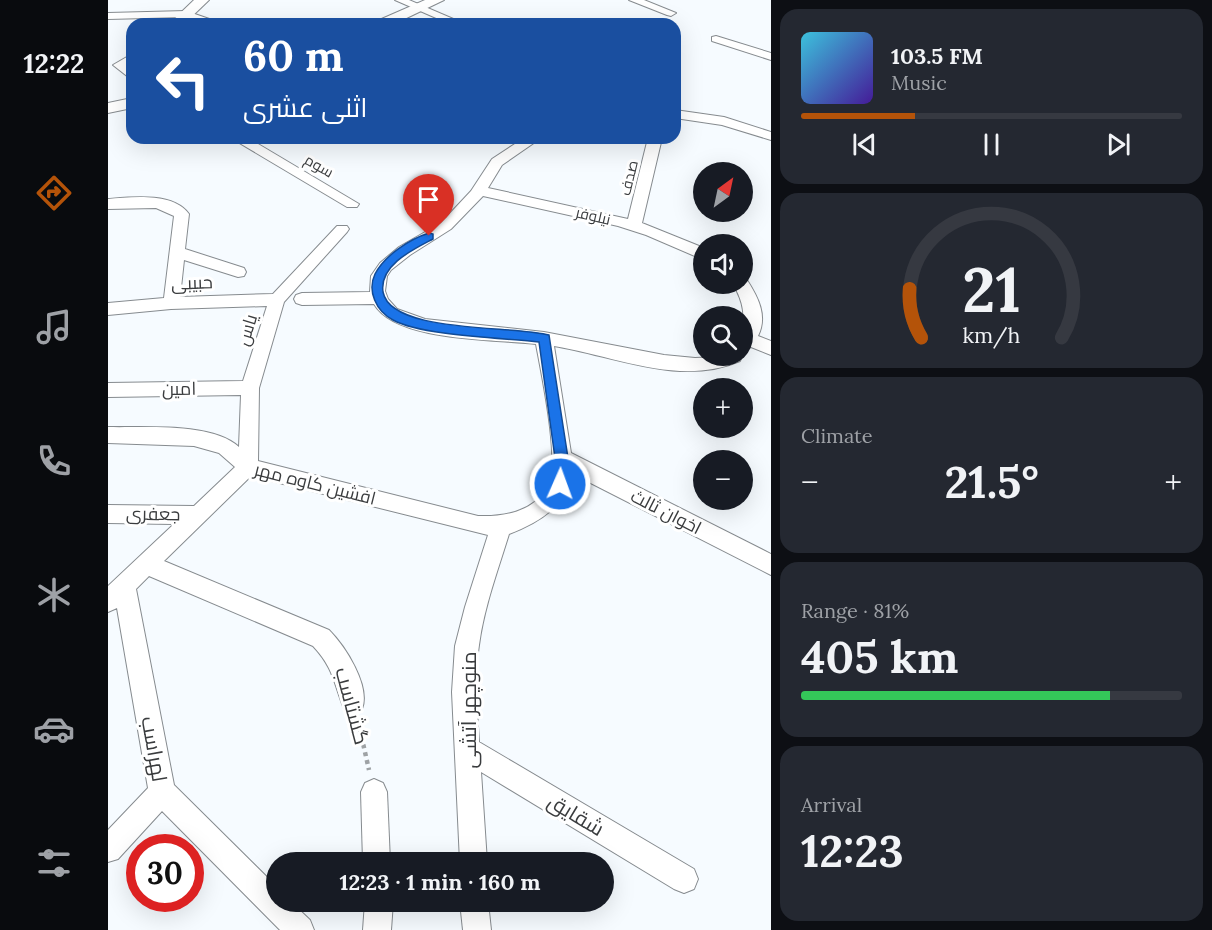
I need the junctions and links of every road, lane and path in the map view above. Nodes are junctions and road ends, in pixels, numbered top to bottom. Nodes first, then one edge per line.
1 (202, 0) edge
2 (400, 0) edge
3 (437, 0) edge
4 (634, 0) edge
5 (420, 7) junction
6 (671, 13) dead end
7 (108, 16) edge
8 (157, 18) edge
9 (182, 18) edge
10 (395, 18) edge
11 (446, 18) edge
12 (716, 39) dead end
13 (771, 57) edge
14 (126, 104) edge
15 (108, 108) edge
16 (681, 115) edge
17 (771, 136) edge
18 (248, 144) edge
19 (523, 144) edge
20 (654, 144) edge
21 (479, 191) junction
22 (108, 204) edge
23 (352, 204) dead end
24 (634, 226) junction
25 (342, 229) dead end
26 (693, 249) edge
27 (178, 252) junction
28 (238, 272) dead end
29 (379, 298) junction
30 (302, 299) dead end
31 (277, 300) junction
32 (171, 303) junction
33 (108, 309) edge
34 (544, 338) junction
35 (753, 344) edge
36 (771, 348) edge
37 (693, 364) edge
38 (250, 388) junction
39 (108, 390) edge
40 (108, 435) edge
41 (561, 458) junction
42 (248, 466) junction
43 (108, 514) edge
44 (198, 515) junction
45 (501, 526) junction
46 (146, 564) junction
47 (771, 566) edge
48 (113, 595) edge
49 (354, 700) joint
50 (468, 750) junction
51 (162, 792) junction
52 (374, 792) joint
53 (108, 849) edge
54 (377, 852) edge
55 (472, 852) edge
56 (684, 879) dead end
57 (378, 912) edge
58 (475, 912) edge
59 (300, 930) edge
60 (377, 930) edge
61 (477, 930) edge

1 - 9 street
2 - 5 street
3 - 5 street
4 - 6 street
5 - 10 street
5 - 11 street
7 - 8 street
12 - 13 street
14 - 15 street
16 - 17 street
18 - 23 street, سوم
19 - 21 street
20 - 24 street, صدف
21 - 24 street, نیلوفر
21 - 29 street
22 - 27 street
24 - 26 street, نیلوفر
25 - 31 street, یاس
27 - 28 street
27 - 32 street
29 - 30 street
29 - 34 street
31 - 32 street, حبیبی
31 - 38 street, یاس
32 - 33 street, حبیبی
34 - 37 street
34 - 41 street
35 - 36 street
38 - 39 street, امین
38 - 42 street, یاس
40 - 42 street
41 - 45 street
41 - 47 street, اخوان ثالث
42 - 44 street, افشین کاوه مهر
42 - 45 street, افشین کاوه مهر
43 - 44 street, جعفری
44 - 46 street, افشین کاوه مهر
45 - 50 street, منوچهر آتشی
46 - 48 street, افشین کاوه مهر
46 - 49 street, گشتاسب
48 - 51 street, لهراسب
49 - 52 path, گشتاسب
50 - 55 street, منوچهر آتشی
50 - 56 street, شقایق
51 - 53 street
51 - 59 street, لهراسب
52 - 54 street
57 - 60 street
58 - 61 street

